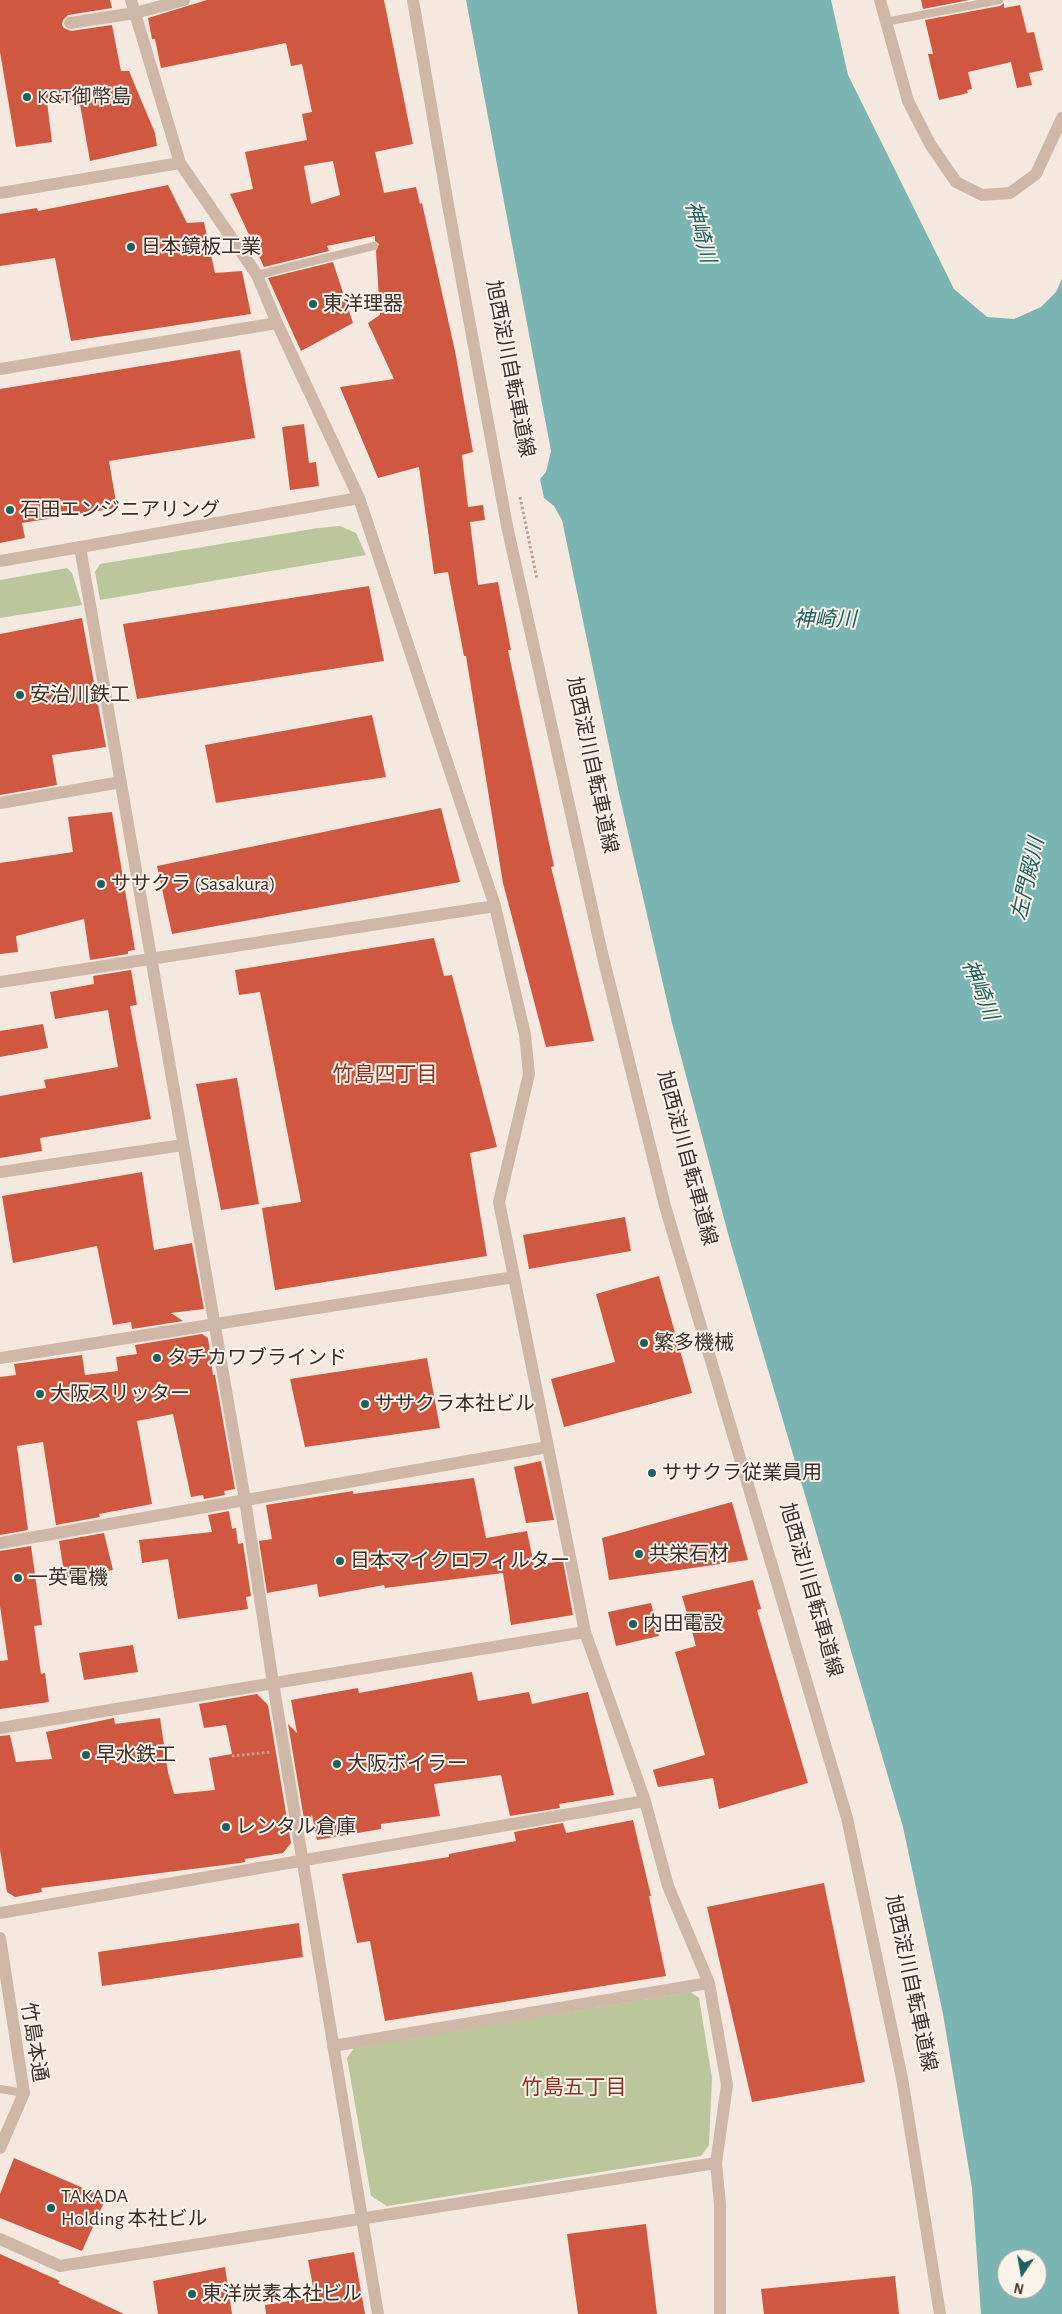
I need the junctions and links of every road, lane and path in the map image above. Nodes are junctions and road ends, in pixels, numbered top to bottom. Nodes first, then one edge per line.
1 (131, 0) edge
2 (184, 0) edge
3 (413, 0) edge
4 (880, 0) edge
5 (1000, 0) edge
6 (135, 13) junction
7 (885, 22) junction
8 (70, 23) dead end
9 (1062, 118) edge
10 (180, 163) junction
11 (0, 192) edge
12 (374, 246) dead end
13 (257, 275) junction
14 (277, 323) junction
15 (0, 369) edge
16 (518, 488) dead end
17 (359, 498) junction
18 (80, 547) junction
19 (0, 562) edge
20 (538, 584) dead end
21 (121, 782) junction
22 (0, 803) edge
23 (495, 906) junction
24 (150, 957) junction
25 (0, 982) edge
26 (183, 1145) junction
27 (0, 1172) edge
28 (514, 1276) junction
29 (213, 1324) junction
30 (0, 1358) edge
31 (548, 1447) junction
32 (245, 1500) junction
33 (0, 1543) edge
34 (585, 1632) junction
35 (273, 1683) junction
36 (0, 1728) edge
37 (284, 1751) junction
38 (232, 1756) dead end
39 (645, 1801) junction
40 (302, 1860) junction
41 (0, 1913) edge
42 (0, 1938) edge
43 (709, 1983) junction
44 (3, 1986) edge
45 (333, 2046) junction
46 (0, 2089) edge
47 (24, 2093) junction
48 (0, 2148) edge
49 (716, 2163) junction
50 (362, 2219) junction
51 (0, 2239) edge
52 (378, 2314) edge
53 (720, 2314) edge
54 (940, 2314) edge

1 - 6 street
2 - 6 street
3 - 54 street
4 - 7 street
5 - 7 lane
6 - 8 street
6 - 10 street
7 - 9 street
10 - 11 street
10 - 13 street
12 - 13 lane
13 - 14 street
14 - 15 street
14 - 17 street
16 - 20 path, 旭西淀川自転車道線
17 - 18 street
17 - 23 street
18 - 19 street
18 - 21 street
21 - 22 street
21 - 24 street
23 - 24 street
23 - 28 street
24 - 25 street
24 - 26 street
26 - 27 street
26 - 29 street
28 - 29 street
28 - 31 street
29 - 30 street
29 - 32 street
31 - 32 street
31 - 34 street
32 - 33 street
32 - 35 street
34 - 35 street
34 - 39 street
35 - 36 street
35 - 37 street
37 - 38 path
37 - 40 street
39 - 40 street
39 - 43 street
40 - 41 street
40 - 45 street
42 - 44 street, 竹島本通
43 - 45 street
43 - 49 street
44 - 47 street, 竹島本通
45 - 50 street
46 - 47 lane
47 - 48 street, 竹島本通
49 - 50 street
49 - 53 street
50 - 51 street
50 - 52 street

